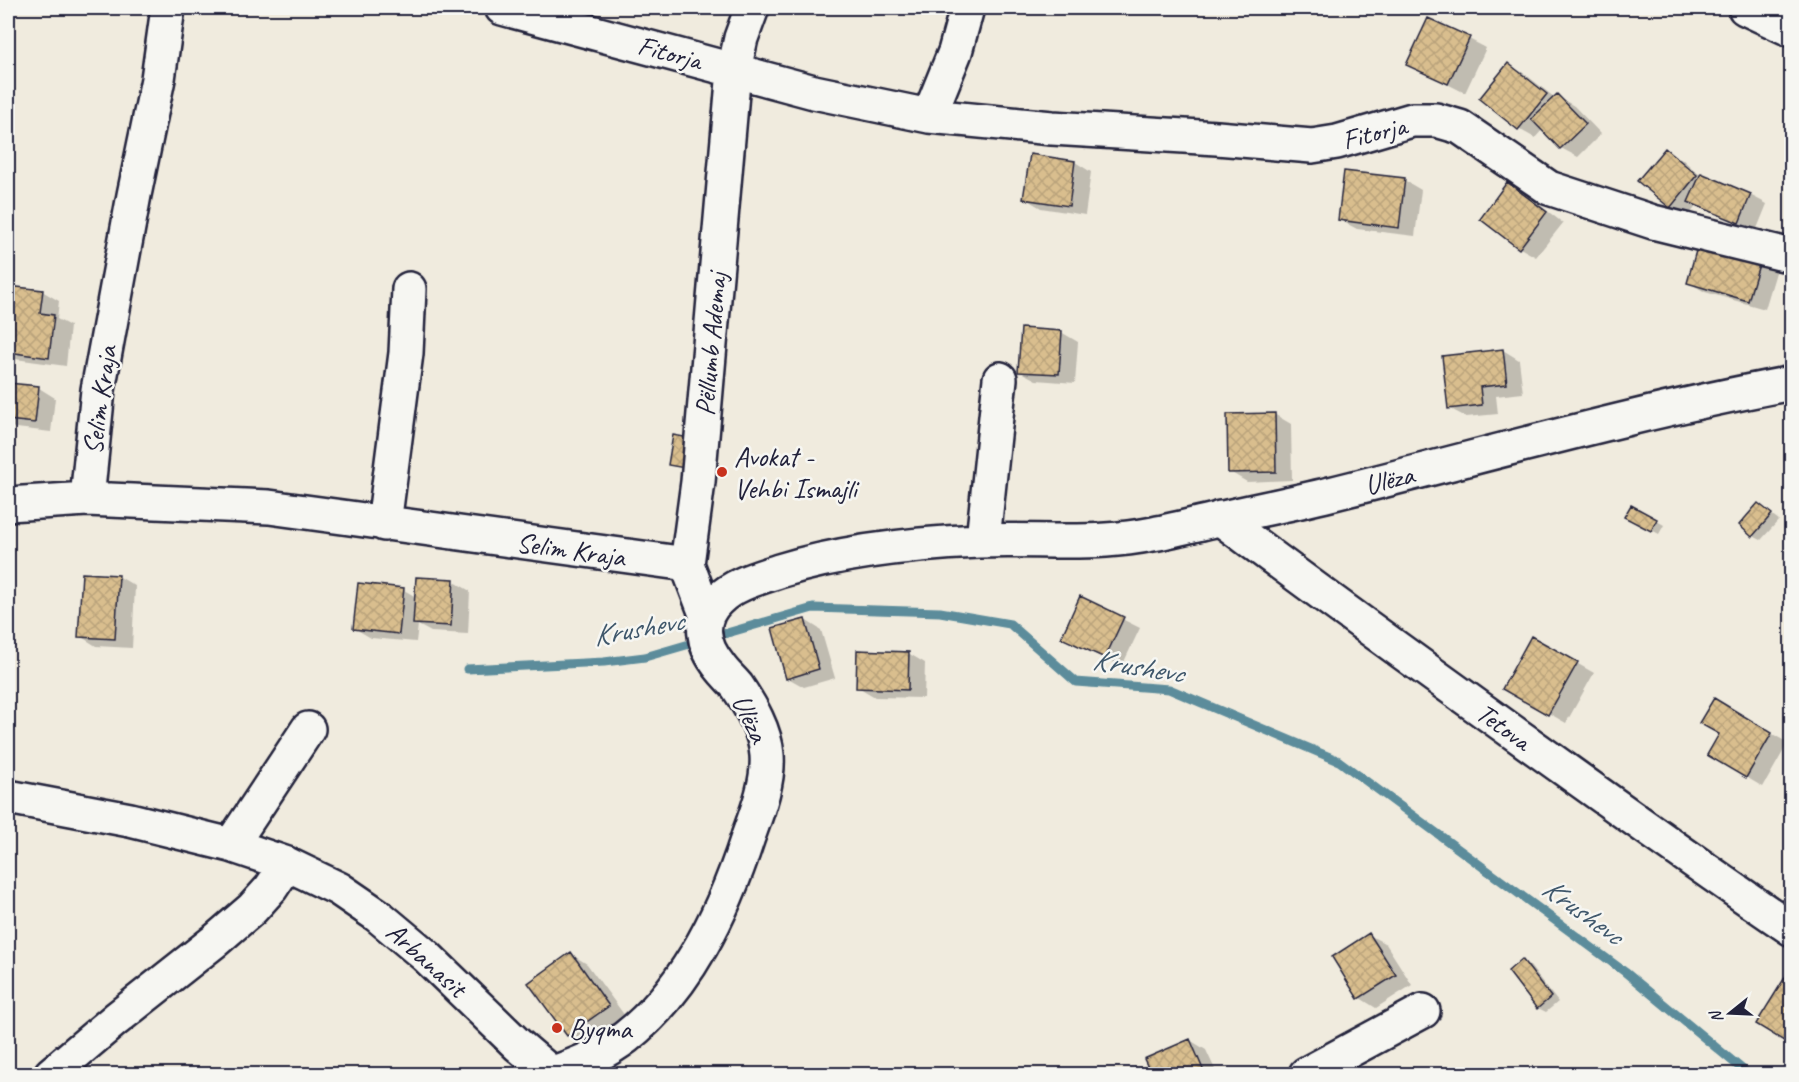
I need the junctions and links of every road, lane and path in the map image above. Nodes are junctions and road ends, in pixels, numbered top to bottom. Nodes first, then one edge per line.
1 (168, 8) edge
2 (502, 8) edge
3 (752, 8) edge
4 (967, 8) edge
5 (1745, 8) edge
6 (1791, 30) edge
7 (734, 69) junction
8 (929, 116) junction
9 (1791, 256) edge
10 (409, 289) dead end
11 (1000, 379) dead end
12 (1791, 383) edge
13 (87, 499) junction
14 (8, 504) edge
15 (1220, 518) junction
16 (384, 524) junction
17 (983, 540) junction
18 (687, 564) junction
19 (707, 634) junction
20 (308, 729) dead end
21 (8, 797) edge
22 (231, 845) junction
23 (287, 864) junction
24 (1791, 929) edge
25 (1423, 1011) dead end
26 (51, 1074) edge
27 (551, 1074) edge
28 (1306, 1074) edge

1 - 13 street, Selim Kraja
2 - 7 street, Fitorja
3 - 7 street, Fitorja
4 - 8 street
5 - 6 street
7 - 8 street, Fitorja
7 - 18 street, Pëllumb Ademaj
8 - 9 street, Fitorja
10 - 16 street
11 - 17 street
12 - 15 street, Ulëza
13 - 14 street
13 - 16 street, Selim Kraja
15 - 17 street, Ulëza
15 - 24 street, Tetova
16 - 18 street, Selim Kraja
17 - 19 street, Ulëza
18 - 19 street, Pëllumb Ademaj
19 - 27 street, Ulëza
20 - 22 street
21 - 22 street, Arbanasit
22 - 23 street, Arbanasit
23 - 26 street
23 - 27 street, Arbanasit
25 - 28 street

